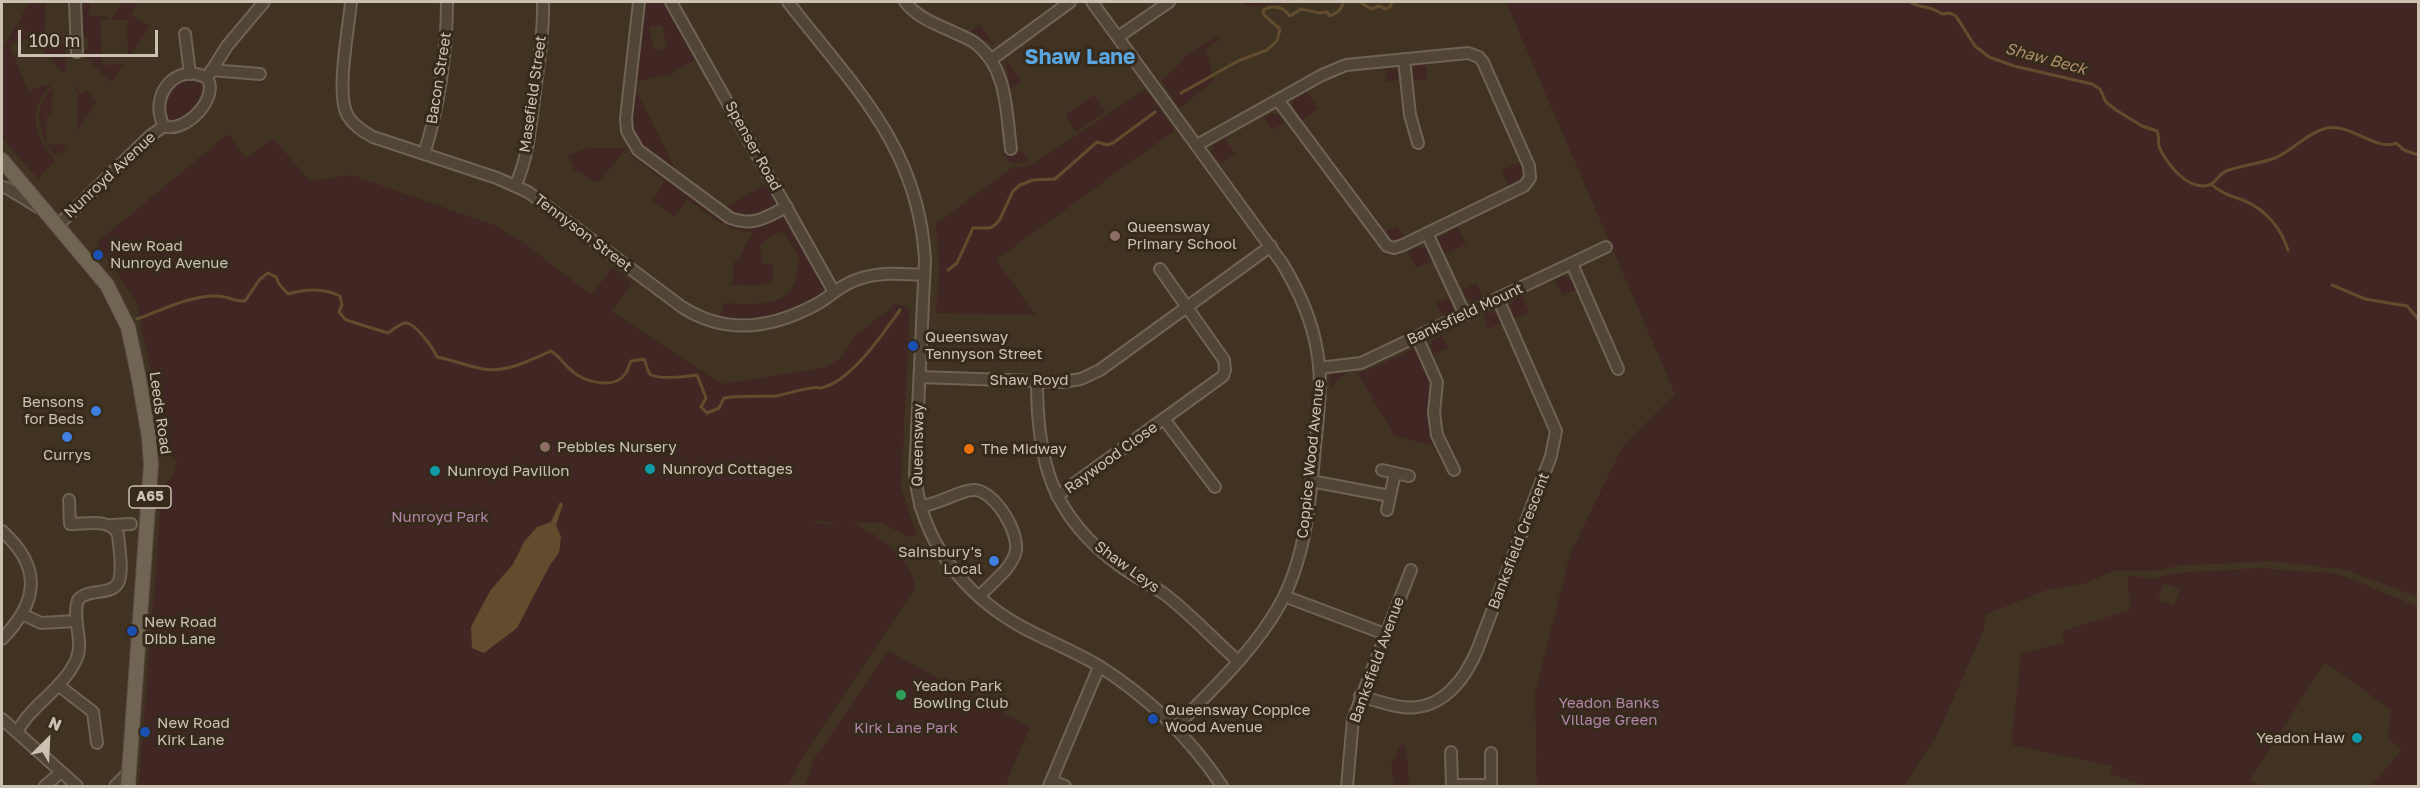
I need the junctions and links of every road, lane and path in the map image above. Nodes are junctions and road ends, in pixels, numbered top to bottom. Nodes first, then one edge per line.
1 (75, 2) edge
2 (264, 2) edge
3 (351, 2) edge
4 (447, 2) edge
5 (543, 2) edge
6 (639, 2) edge
7 (671, 2) edge
8 (788, 2) edge
9 (905, 2) edge
10 (1070, 2) edge
11 (1092, 2) edge
12 (1169, 2) edge
13 (185, 34) dead end
14 (1118, 37) junction
15 (77, 52) dead end
16 (992, 59) junction
17 (1404, 59) junction
18 (190, 74) junction
19 (209, 74) junction
20 (260, 74) dead end
21 (1278, 100) junction
22 (164, 126) junction
23 (1418, 143) dead end
24 (1197, 145) junction
25 (1011, 149) dead end
26 (424, 154) junction
27 (2, 160) edge
28 (515, 186) junction
29 (2, 187) edge
30 (787, 207) junction
31 (46, 212) junction
32 (57, 226) junction
33 (1427, 233) junction
34 (1271, 246) junction
35 (1606, 247) dead end
36 (1572, 264) junction
37 (1160, 268) dead end
38 (924, 275) junction
39 (834, 292) junction
40 (1498, 299) junction
41 (1188, 307) junction
42 (1465, 315) junction
43 (1417, 337) junction
44 (1319, 368) junction
45 (1618, 369) dead end
46 (920, 377) junction
47 (1037, 382) junction
48 (1164, 419) junction
49 (1382, 470) dead end
50 (1454, 470) dead end
51 (1395, 473) junction
52 (1409, 476) dead end
53 (1311, 481) junction
54 (1215, 487) dead end
55 (1057, 496) junction
56 (1390, 496) junction
57 (69, 500) dead end
58 (920, 506) junction
59 (1387, 510) dead end
60 (131, 524) dead end
61 (112, 525) junction
62 (2, 531) edge
63 (1411, 570) dead end
64 (1284, 596) junction
65 (979, 597) junction
66 (22, 614) junction
67 (76, 621) junction
68 (1385, 634) junction
69 (2, 639) edge
70 (1238, 661) junction
71 (1099, 667) junction
72 (58, 685) junction
73 (1360, 696) junction
74 (2, 719) edge
75 (1175, 728) junction
76 (17, 732) junction
77 (97, 743) dead end
78 (1451, 752) dead end
79 (1491, 753) dead end
80 (61, 772) junction
81 (128, 779) edge
82 (1050, 784) edge
83 (45, 786) edge
84 (78, 786) edge
85 (115, 786) edge
86 (1065, 786) edge
87 (1222, 786) edge
88 (1347, 786) edge
89 (1491, 786) edge

1 - 15 street
2 - 19 street, Nunroyd Avenue
3 - 26 street, Tennyson Street
4 - 26 street, Bacon Street
5 - 28 street, Masefield Street
6 - 30 street
7 - 30 street, Spenser Road
8 - 38 street, Queensway
9 - 16 street
10 - 16 street
11 - 14 street, Coppice Wood Avenue
12 - 14 street
13 - 18 street
14 - 24 street, Coppice Wood Avenue
16 - 25 street
17 - 21 street
17 - 23 street
17 - 33 street
18 - 19 street
18 - 22 street, Nunroyd Avenue
19 - 20 street
19 - 22 street, Nunroyd Avenue
21 - 24 street
21 - 33 street
22 - 32 street, Nunroyd Avenue
24 - 34 street, Coppice Wood Avenue
26 - 28 street, Tennyson Street
27 - 31 main road, Leeds Road / A65
28 - 39 street, Tennyson Street
29 - 31 street
30 - 39 street, Spenser Road
31 - 32 main road, Leeds Road / A65
32 - 81 main road, Leeds Road / A65
33 - 42 street
34 - 41 street, Shaw Royd
34 - 44 street, Coppice Wood Avenue
35 - 36 street, Banksfield Mount
36 - 40 street, Banksfield Mount
36 - 45 street
37 - 41 street
38 - 39 street, Tennyson Street
38 - 46 street, Queensway
40 - 42 street, Banksfield Mount
40 - 73 street, Banksfield Crescent
41 - 47 street, Shaw Royd
41 - 48 street, Raywood Close
42 - 43 street, Banksfield Mount
43 - 44 street, Banksfield Mount
43 - 50 street
44 - 53 street, Coppice Wood Avenue
46 - 47 street, Shaw Royd
46 - 58 street, Queensway
47 - 55 street, Shaw Leys
48 - 54 street, Raywood Close
48 - 55 street, Raywood Close
49 - 51 street
51 - 52 street
51 - 56 street
53 - 56 street
53 - 64 street, Coppice Wood Avenue
55 - 70 street, Shaw Leys
56 - 59 street
57 - 61 street
58 - 65 street, Queensway
58 - 65 street
60 - 61 street
61 - 67 street
62 - 66 street
63 - 68 street, Banksfield Avenue
64 - 68 street
64 - 70 street, Coppice Wood Avenue
65 - 71 street, Queensway
66 - 67 street
66 - 69 street
67 - 72 street
68 - 73 street, Banksfield Avenue
70 - 75 street, Coppice Wood Avenue
71 - 75 street, Queensway
71 - 82 street
72 - 76 street
72 - 77 street
73 - 88 street, Banksfield Avenue
74 - 76 street
75 - 87 street, Queensway
76 - 80 street
78 - 89 street
79 - 89 street
80 - 83 street
80 - 84 street
81 - 85 street
82 - 86 street

